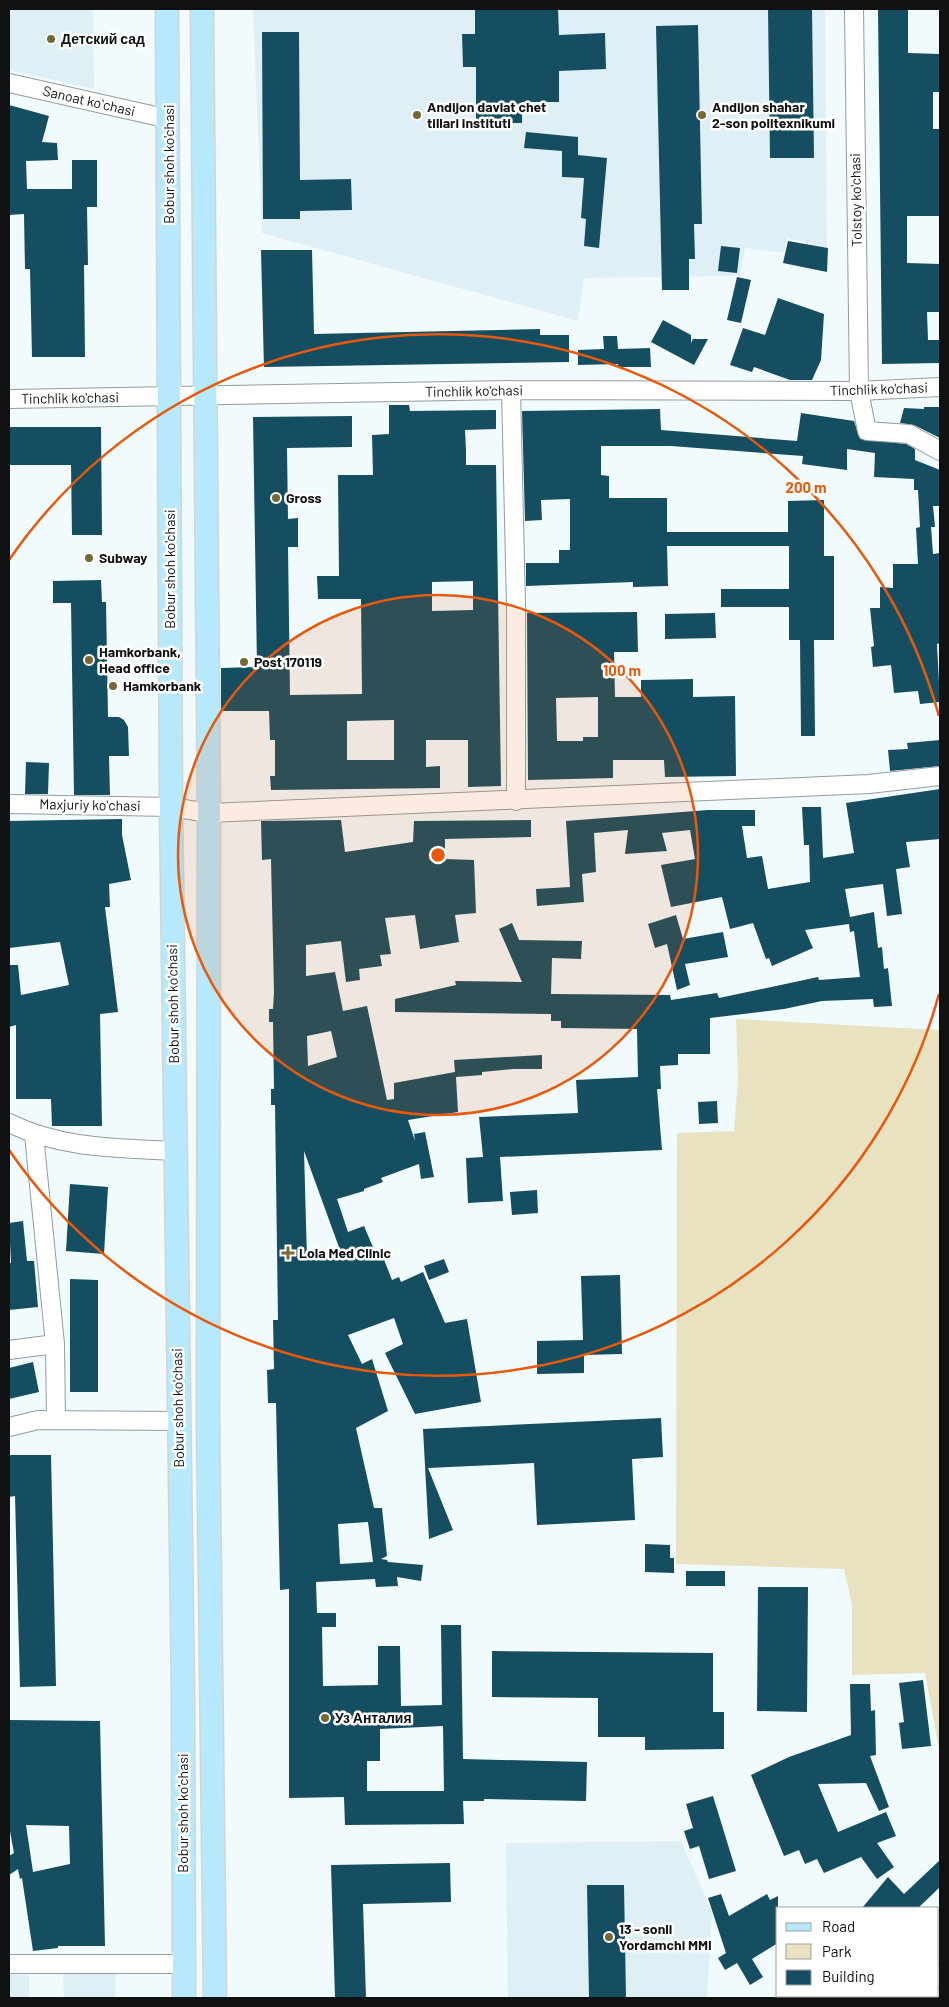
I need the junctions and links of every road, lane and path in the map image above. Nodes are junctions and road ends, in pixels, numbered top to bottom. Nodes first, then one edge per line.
1 (167, 9) edge
2 (202, 9) edge
3 (854, 9) edge
4 (9, 83) edge
5 (169, 119) junction
6 (940, 387) edge
7 (511, 390) junction
8 (859, 391) junction
9 (206, 394) junction
10 (169, 397) junction
11 (9, 399) edge
12 (940, 451) edge
13 (940, 776) edge
14 (516, 801) junction
15 (9, 804) edge
16 (171, 807) junction
17 (209, 813) junction
18 (9, 1123) edge
19 (34, 1135) junction
20 (175, 1151) junction
21 (55, 1344) junction
22 (9, 1350) edge
23 (56, 1420) junction
24 (178, 1421) junction
25 (9, 1427) edge
26 (9, 1964) edge
27 (184, 1964) junction
28 (184, 1998) edge
29 (215, 1998) edge

1 - 5 main road, Bobur shoh ko'chasi
2 - 9 main road, Bobur shoh ko'chasi
3 - 8 street, Tolstoy ko'chasi
4 - 5 street, Sanoat koʻchasi
5 - 10 main road, Bobur shoh ko'chasi
6 - 8 street, Tinchlik ko'chasi
7 - 8 street, Tinchlik ko'chasi
7 - 9 street, Tinchlik ko'chasi
7 - 14 street
8 - 12 street, Tolstoy ko'chasi
9 - 10 street, Tinchlik ko'chasi
9 - 17 main road, Bobur shoh ko'chasi
10 - 11 street, Tinchlik ko'chasi
10 - 16 main road, Bobur shoh ko'chasi
13 - 14 street, Maxjuriy koʻchasi
14 - 17 street, Maxjuriy koʻchasi
15 - 16 street, Maxjuriy koʻchasi
16 - 17 street, Maxjuriy koʻchasi
16 - 20 main road, Bobur shoh ko'chasi
17 - 29 main road, Bobur shoh ko'chasi
18 - 19 street
19 - 20 street
19 - 21 street
20 - 24 main road, Bobur shoh ko'chasi
21 - 22 street
21 - 23 street
23 - 24 street
23 - 25 street
24 - 27 main road, Bobur shoh ko'chasi
26 - 27 street
27 - 28 main road, Bobur shoh ko'chasi

